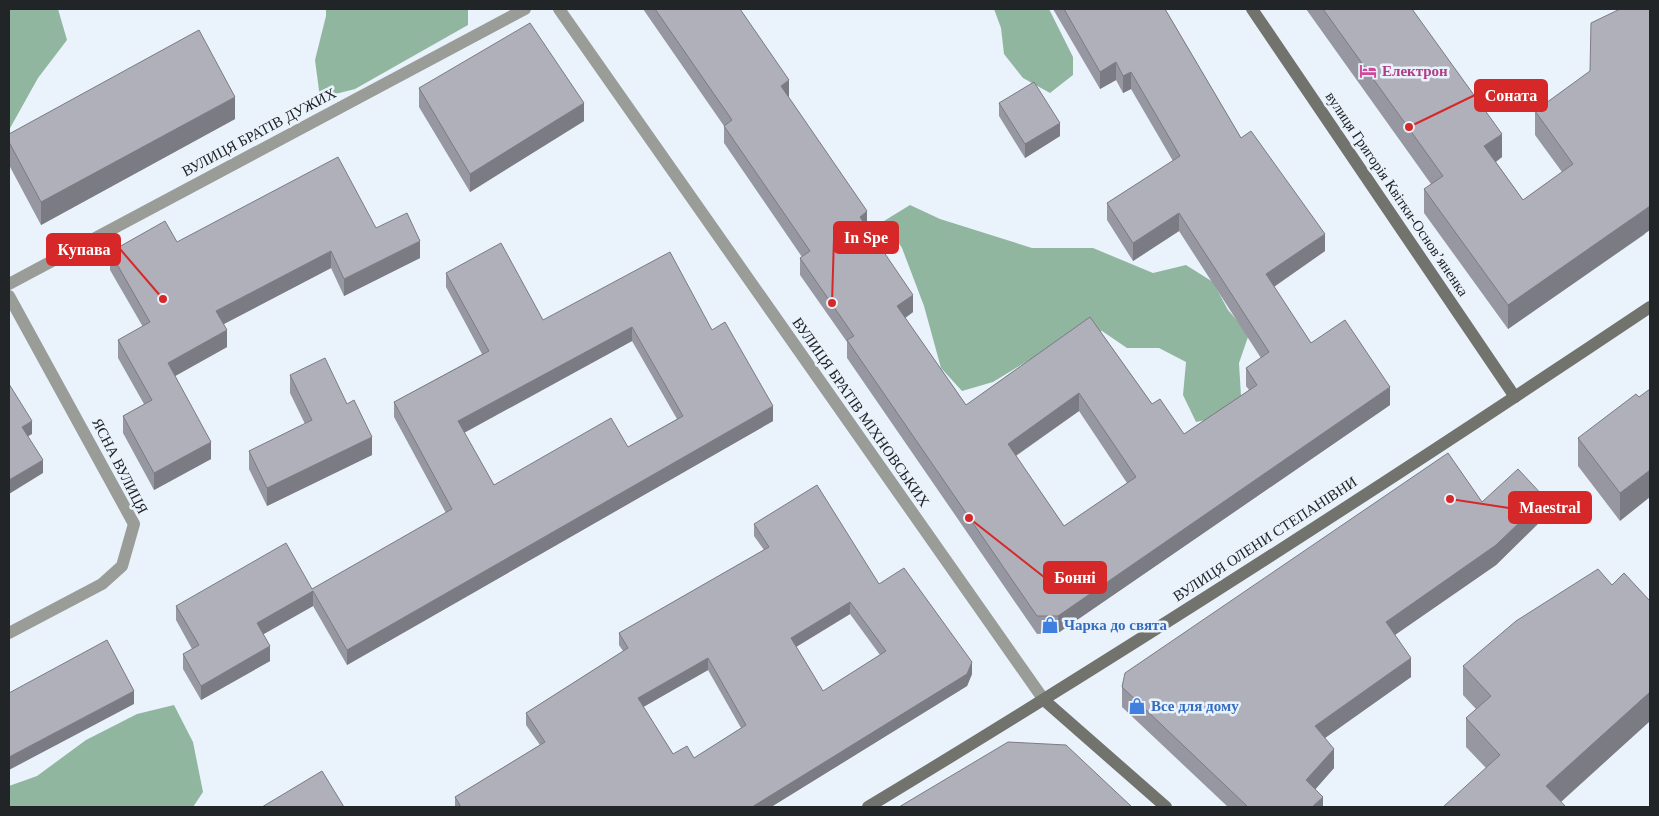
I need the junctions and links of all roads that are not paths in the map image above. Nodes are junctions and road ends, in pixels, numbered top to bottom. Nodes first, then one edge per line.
1 (525, 9) edge
2 (559, 9) edge
3 (1252, 9) edge
4 (9, 284) edge
5 (9, 296) edge
6 (1650, 307) edge
7 (1515, 397) junction
8 (9, 633) edge
9 (1044, 700) junction
10 (868, 807) edge
11 (1166, 807) edge

1 - 4 street, ВУЛИЦЯ БРАТІВ ДУЖИХ
2 - 9 street, ВУЛИЦЯ БРАТІВ МІХНОВСЬКИХ
3 - 7 street, вулиця Григорія Квітки-Основʼяненка
5 - 8 street, ЯСНА ВУЛИЦЯ
6 - 7 street, ВУЛИЦЯ ОЛЕНИ СТЕПАНІВНИ
7 - 9 street, ВУЛИЦЯ ОЛЕНИ СТЕПАНІВНИ
9 - 10 street, ВУЛИЦЯ ОЛЕНИ СТЕПАНІВНИ
9 - 11 street, ВУЛИЦЯ БРАТІВ МІХНОВСЬКИХ

